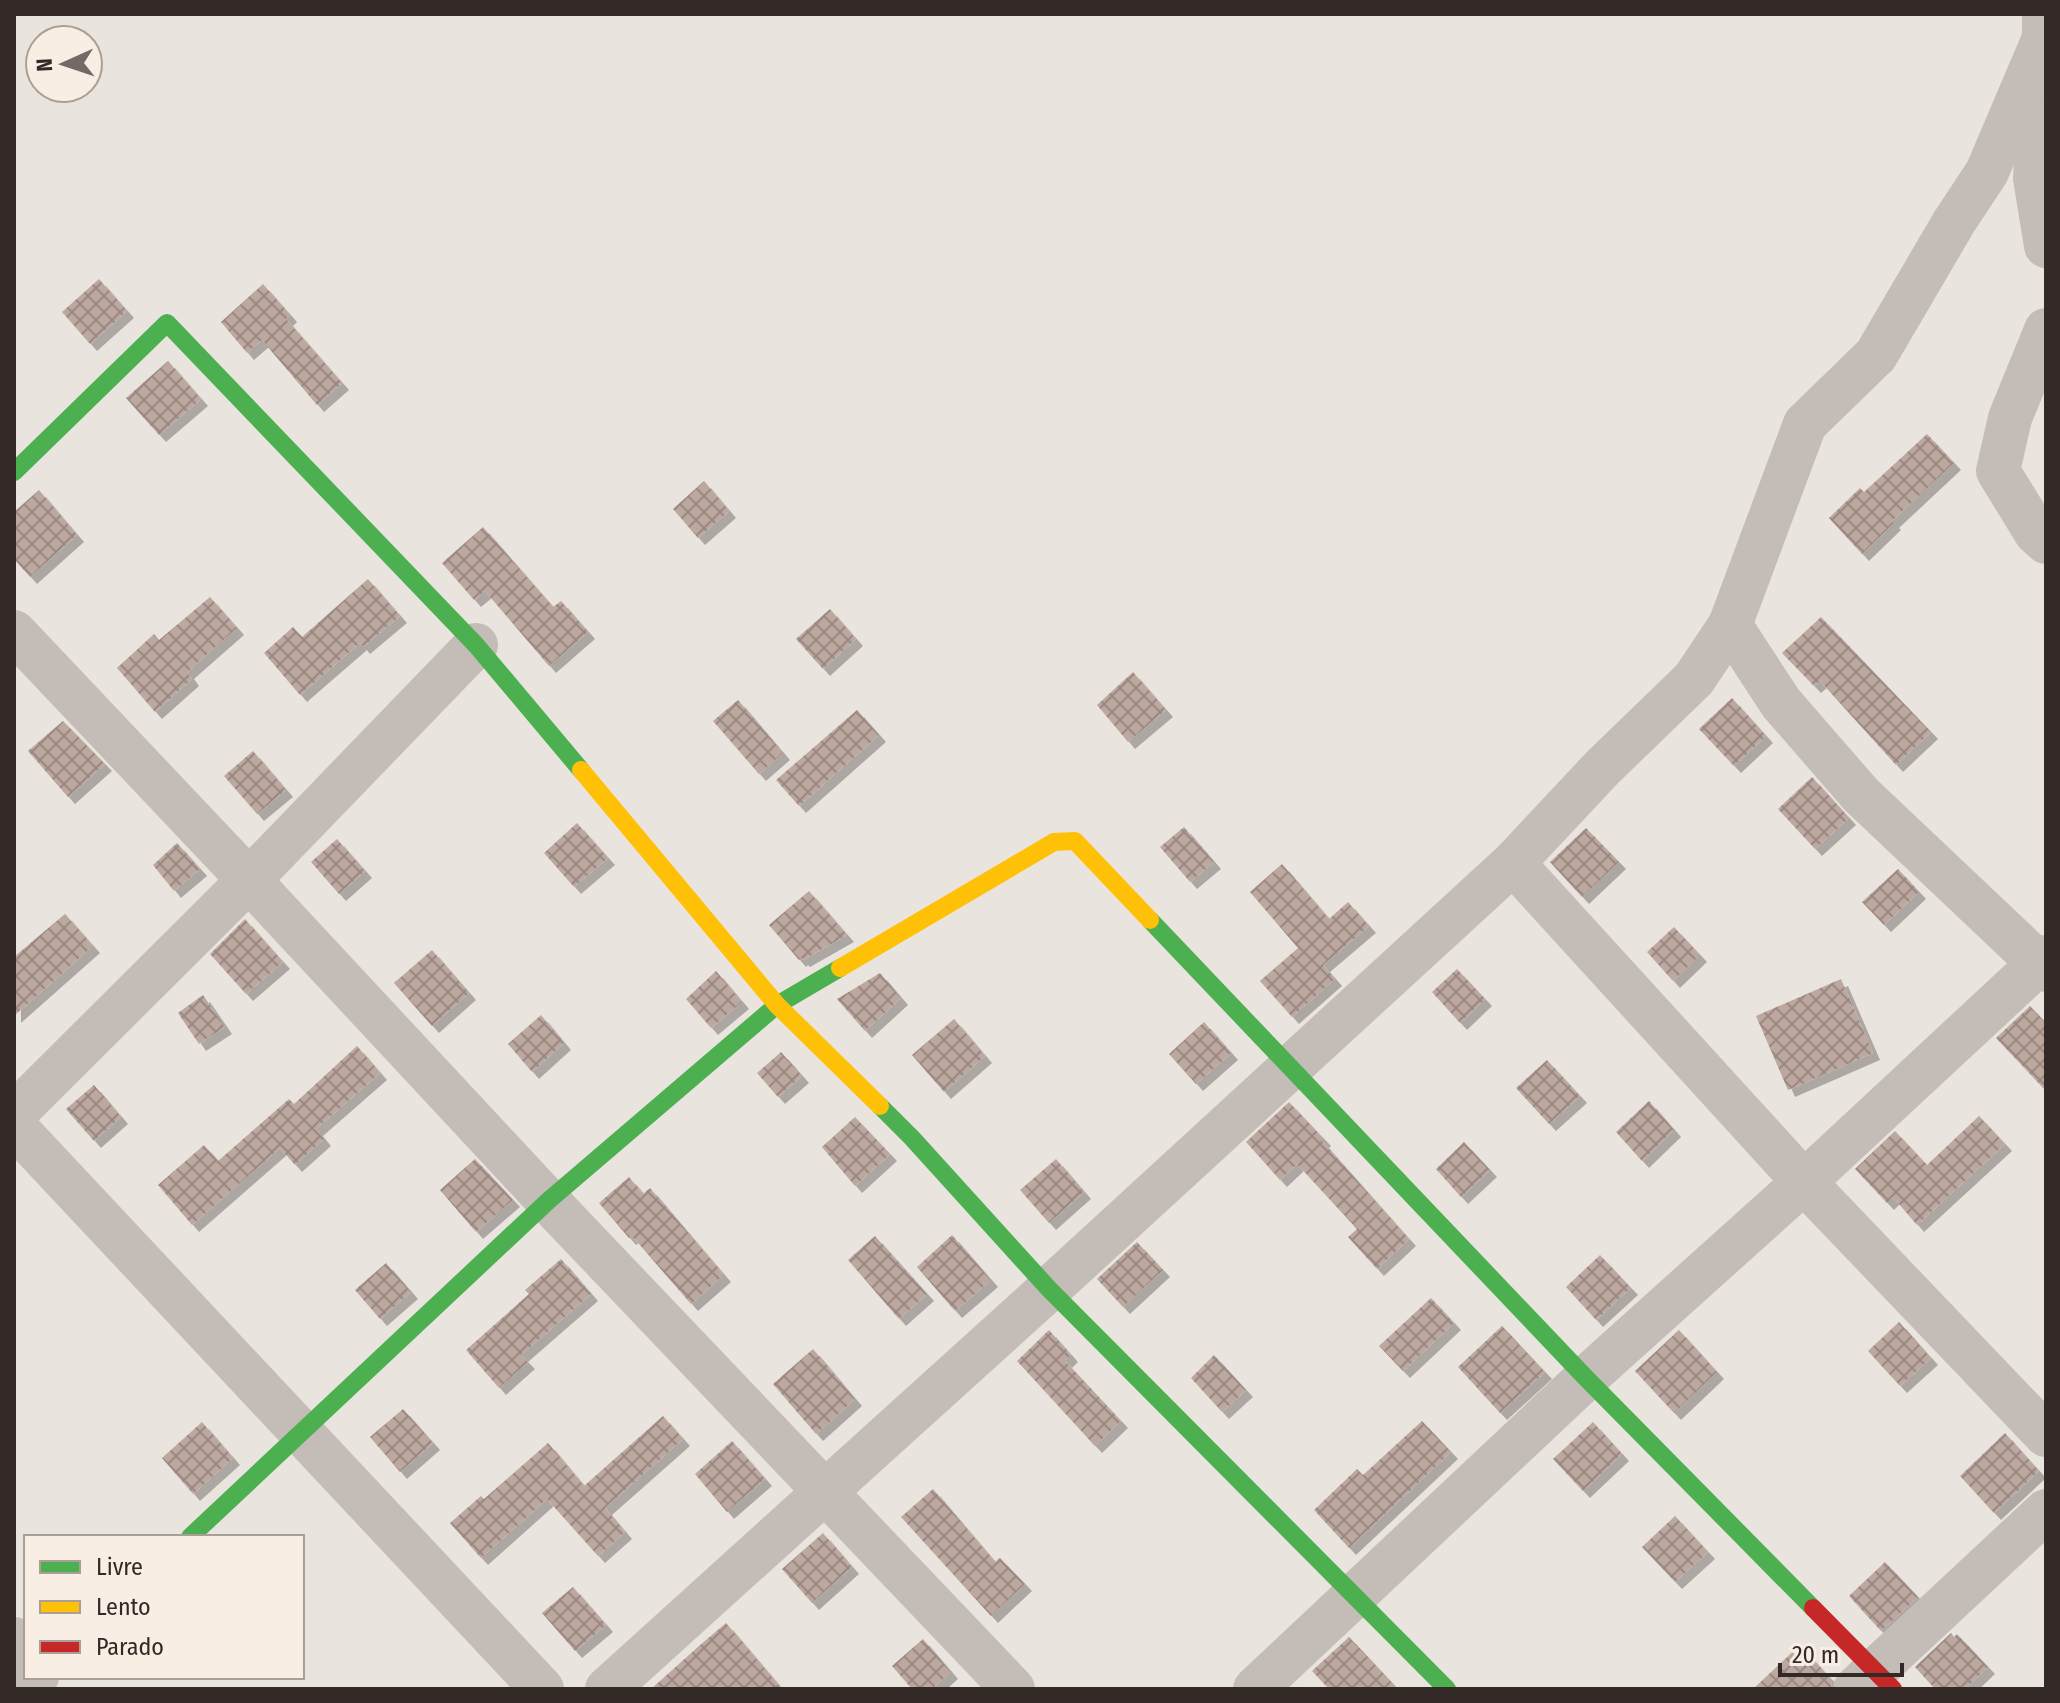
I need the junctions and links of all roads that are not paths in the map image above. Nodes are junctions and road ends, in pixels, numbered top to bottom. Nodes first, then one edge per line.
1 (2045, 31) edge
2 (2046, 246) edge
3 (2046, 330) edge
4 (14, 472) edge
5 (2046, 542) edge
6 (1730, 625) junction
7 (14, 632) edge
8 (476, 645) junction
9 (1513, 863) junction
10 (249, 880) junction
11 (2044, 964) edge
12 (777, 1005) junction
13 (1291, 1067) junction
14 (14, 1114) edge
15 (14, 1126) edge
16 (1804, 1182) junction
17 (548, 1201) junction
18 (1049, 1289) junction
19 (1586, 1378) junction
20 (303, 1434) junction
21 (2046, 1435) edge
22 (823, 1492) junction
23 (2046, 1511) edge
24 (192, 1535) edge
25 (1354, 1595) junction
26 (1875, 1683) edge
27 (542, 1689) edge
28 (607, 1689) edge
29 (1013, 1689) edge
30 (1255, 1689) edge
31 (1447, 1689) edge

1 - 2 street
1 - 6 street
3 - 5 street
4 - 8 street
6 - 9 street
6 - 11 street
7 - 10 street
8 - 10 street
8 - 12 street
9 - 13 street
9 - 16 street
10 - 14 street
10 - 17 street
11 - 16 street
12 - 13 street
12 - 17 street
12 - 18 street
13 - 18 street
13 - 19 street
15 - 20 street
16 - 19 street
16 - 21 street
17 - 20 street
17 - 22 street
18 - 22 street
18 - 25 street
19 - 25 street
19 - 26 street
20 - 24 street
20 - 27 street
22 - 28 street
22 - 29 street
23 - 26 street
25 - 30 street
25 - 31 street

